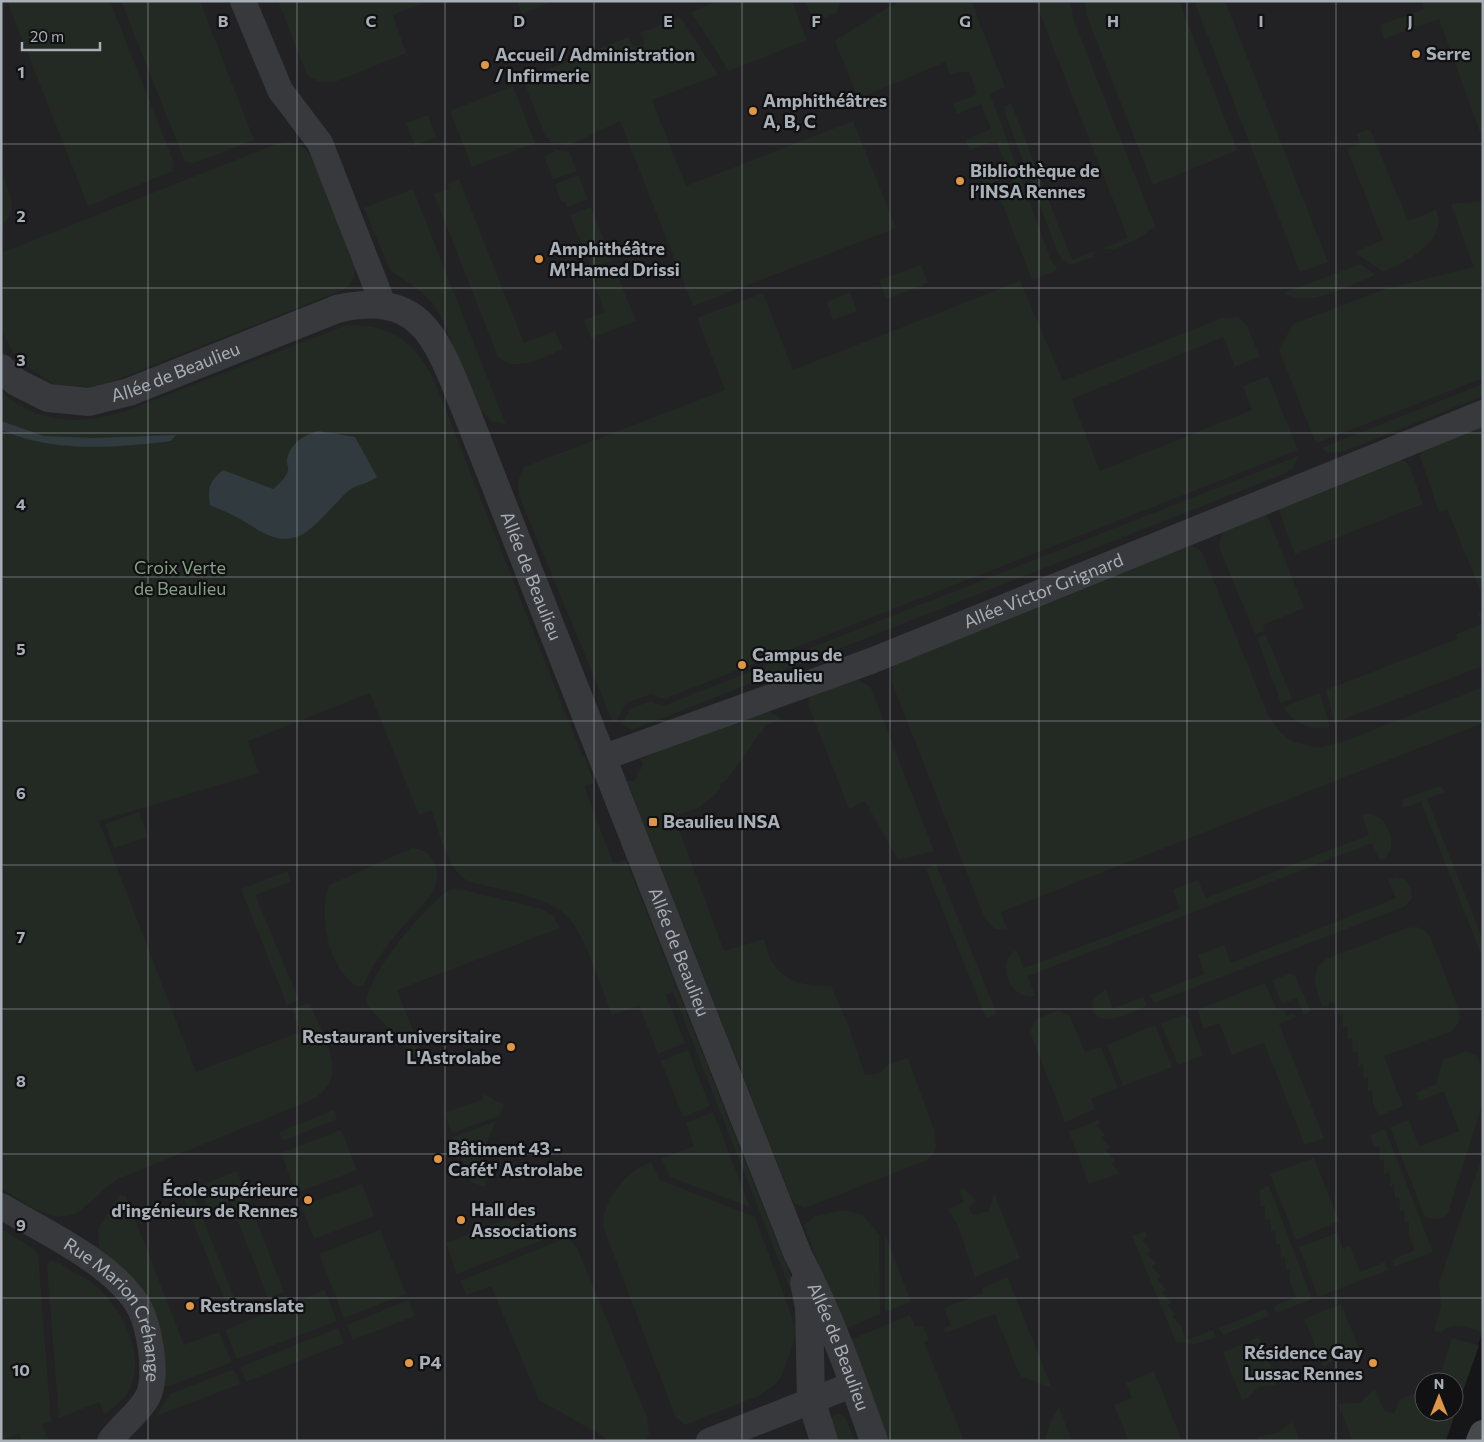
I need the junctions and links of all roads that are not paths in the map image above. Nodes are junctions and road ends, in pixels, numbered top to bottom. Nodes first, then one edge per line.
1 (243, 1) edge
2 (383, 304) junction
3 (1, 368) edge
4 (1483, 413) edge
5 (602, 758) junction
6 (1, 1206) edge
7 (798, 1254) junction
8 (854, 1384) junction
9 (812, 1399) junction
10 (1483, 1434) edge
11 (110, 1441) edge
12 (709, 1441) edge
13 (824, 1441) edge
14 (874, 1441) edge
15 (1480, 1441) edge

1 - 2 street
2 - 3 street, Allée de Beaulieu
2 - 5 street, Allée de Beaulieu
4 - 5 street, Allée Victor Grignard
5 - 7 street, Allée de Beaulieu
6 - 11 street, Rue Marion Créhange
7 - 8 street, Allée de Beaulieu
7 - 9 street, Allée de Beaulieu
8 - 9 street
8 - 14 street, Allée de Beaulieu
9 - 12 street
9 - 13 street, Allée de Beaulieu
10 - 15 main road

